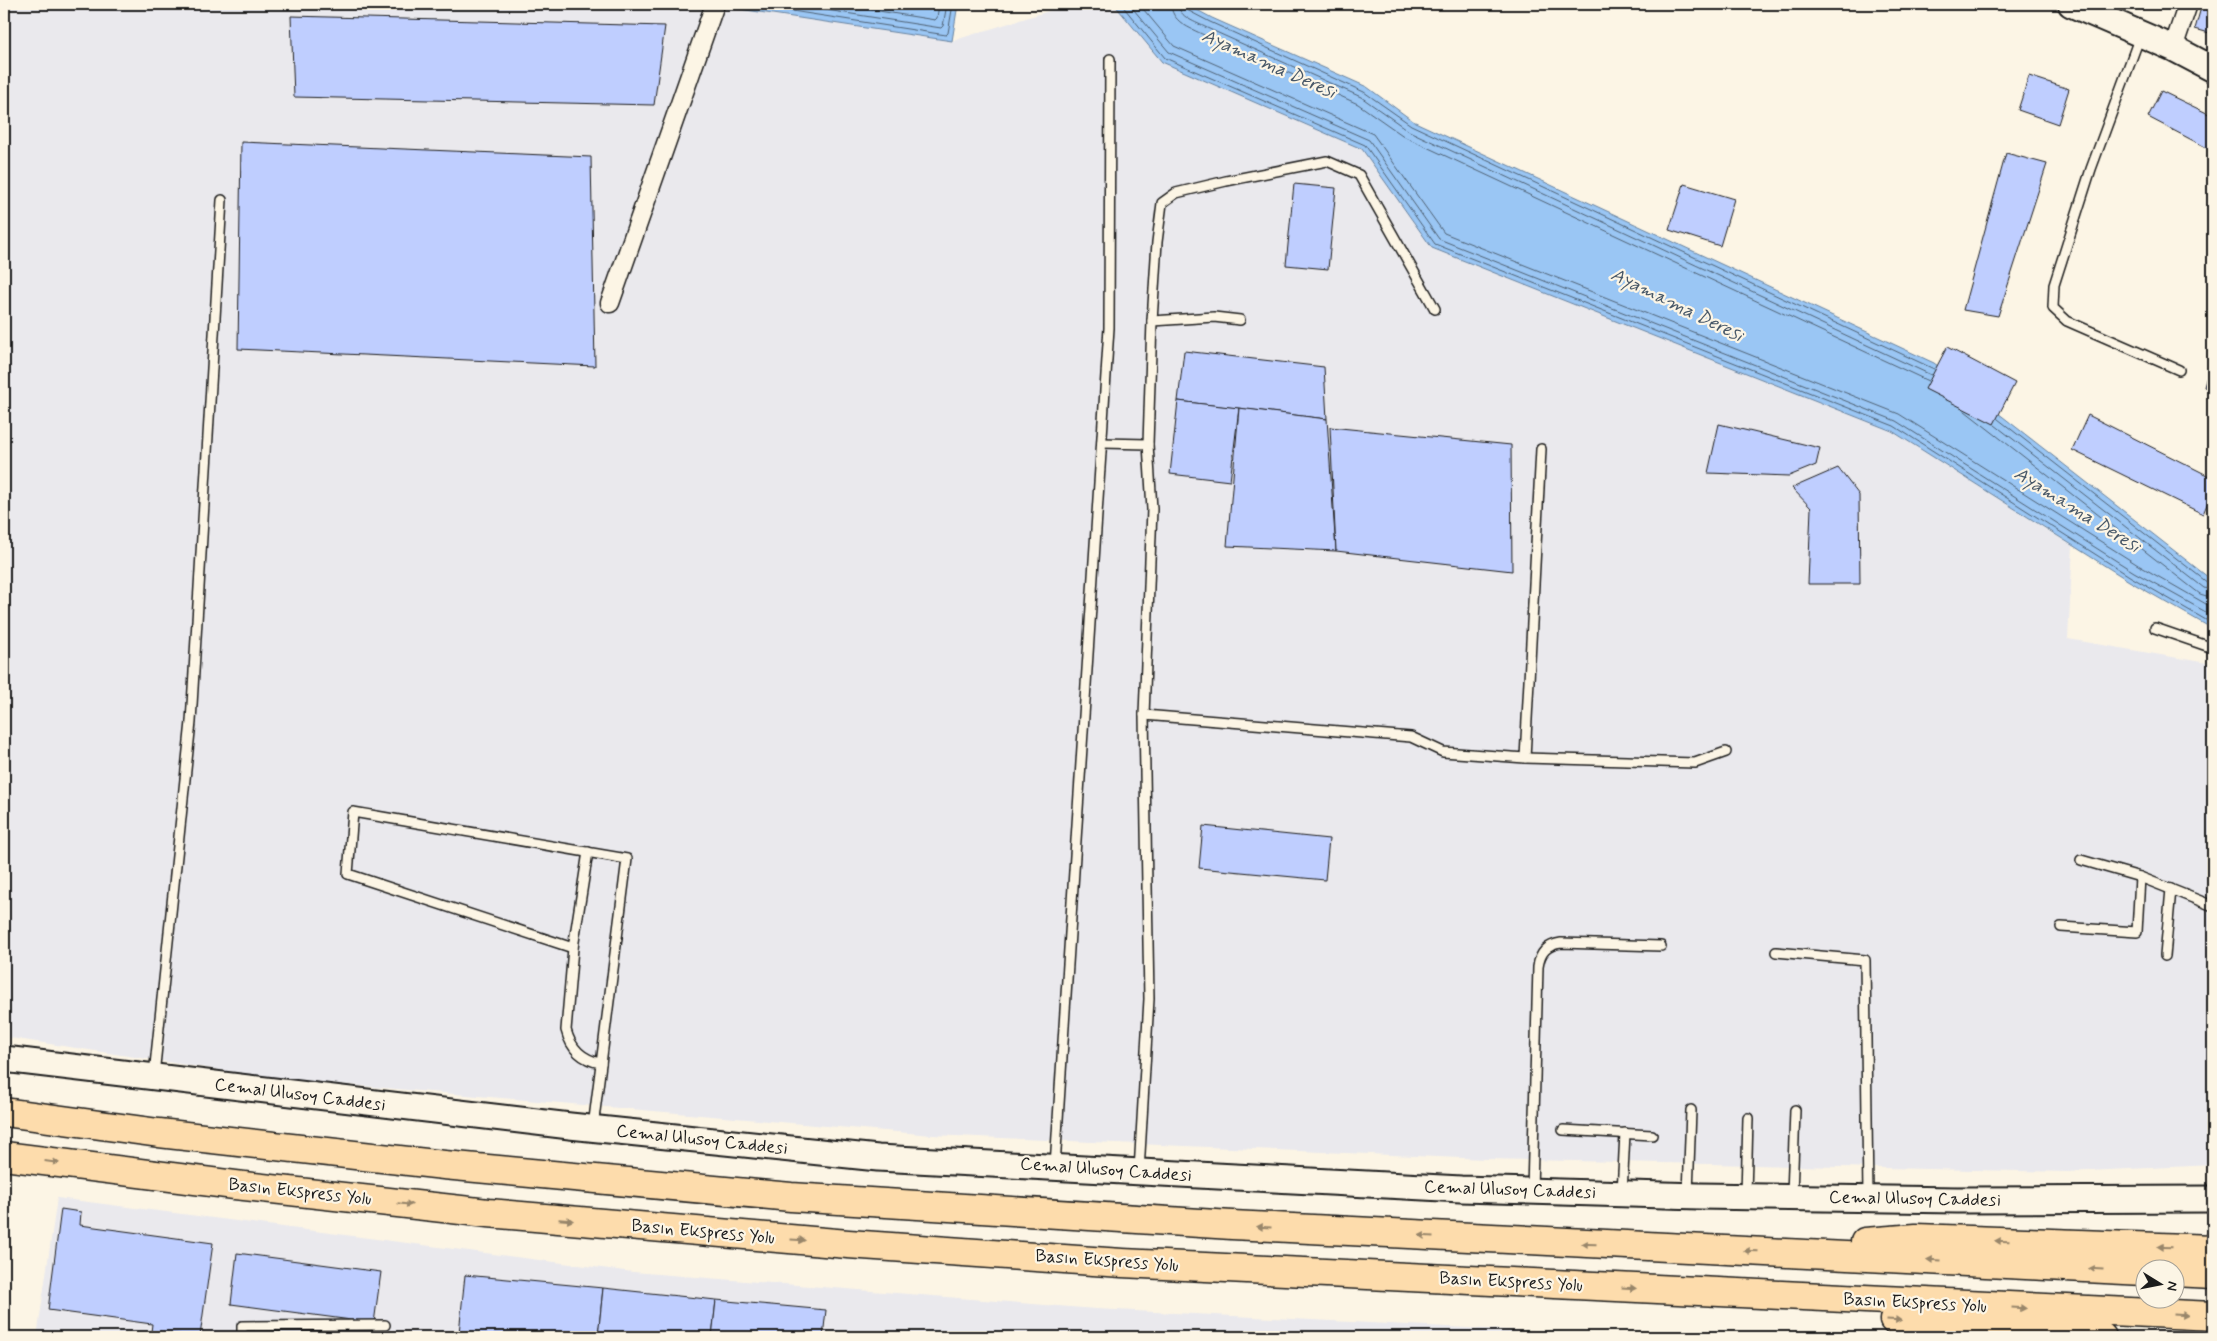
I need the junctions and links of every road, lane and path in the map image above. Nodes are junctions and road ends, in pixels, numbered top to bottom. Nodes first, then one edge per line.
1 (715, 4) edge
2 (2071, 4) edge
3 (2188, 4) edge
4 (2141, 34) junction
5 (2173, 48) junction
6 (1110, 59) dead end
7 (2213, 69) edge
8 (222, 200) dead end
9 (610, 303) dead end
10 (1435, 309) dead end
11 (1240, 320) dead end
12 (1152, 321) junction
13 (2179, 370) dead end
14 (1102, 443) junction
15 (1148, 444) junction
16 (1541, 449) dead end
17 (2155, 628) dead end
18 (2213, 648) edge
19 (1144, 715) junction
20 (1726, 752) dead end
21 (1524, 758) junction
22 (588, 852) junction
23 (2081, 860) dead end
24 (2140, 877) junction
25 (2171, 888) junction
26 (2213, 906) edge
27 (2061, 927) dead end
28 (1661, 946) dead end
29 (573, 948) junction
30 (1776, 952) dead end
31 (2165, 956) dead end
32 (4, 1059) edge
33 (601, 1063) junction
34 (154, 1078) junction
35 (1691, 1110) dead end
36 (1795, 1110) dead end
37 (4, 1112) edge
38 (1748, 1118) dead end
39 (593, 1128) junction
40 (1563, 1130) dead end
41 (1625, 1133) junction
42 (1652, 1135) dead end
43 (4, 1156) edge
44 (1055, 1166) junction
45 (1138, 1172) junction
46 (1532, 1191) junction
47 (1622, 1194) junction
48 (1688, 1196) junction
49 (1746, 1197) junction
50 (1792, 1198) junction
51 (1868, 1199) junction
52 (2213, 1199) edge
53 (2213, 1249) edge
54 (1800, 1253) junction
55 (2134, 1270) edge
56 (2184, 1273) edge
57 (2213, 1274) edge
58 (1708, 1293) junction
59 (2213, 1316) edge
60 (385, 1325) dead end
61 (2072, 1335) edge
62 (242, 1337) edge
63 (2102, 1337) edge

1 - 9 street
2 - 4 main road
3 - 5 street
4 - 5 main road
4 - 13 lane
5 - 7 main road
6 - 14 lane
8 - 34 lane
10 - 12 lane
11 - 12 lane
12 - 15 lane
14 - 15 lane
14 - 44 lane
15 - 19 lane
16 - 21 lane
17 - 18 lane
19 - 21 lane
19 - 45 lane
20 - 21 lane
22 - 29 lane
22 - 29 lane
22 - 33 lane
23 - 24 lane
24 - 25 lane
24 - 27 lane
25 - 26 lane
25 - 31 lane
28 - 46 lane
29 - 33 lane
30 - 51 lane
32 - 34 main road, Cemal Ulusoy Caddesi
33 - 39 lane
34 - 39 main road, Cemal Ulusoy Caddesi
35 - 48 lane
36 - 50 lane
54 -> 37 highway
38 - 49 lane
39 - 44 main road, Cemal Ulusoy Caddesi
40 - 41 lane
41 - 42 lane
41 - 47 lane
43 -> 58 highway, Basın Ekspress Yolu
44 - 45 main road, Cemal Ulusoy Caddesi
45 - 46 main road, Cemal Ulusoy Caddesi
46 - 47 main road, Cemal Ulusoy Caddesi
47 - 48 main road, Cemal Ulusoy Caddesi
48 - 49 main road, Cemal Ulusoy Caddesi
49 - 50 main road, Cemal Ulusoy Caddesi
50 - 51 main road, Cemal Ulusoy Caddesi
51 - 52 main road, Cemal Ulusoy Caddesi
53 -> 54 highway
55 -> 54 highway
56 - 57 highway
58 -> 59 highway, Basın Ekspress Yolu
58 -> 61 highway
60 - 62 lane
61 - 63 highway

